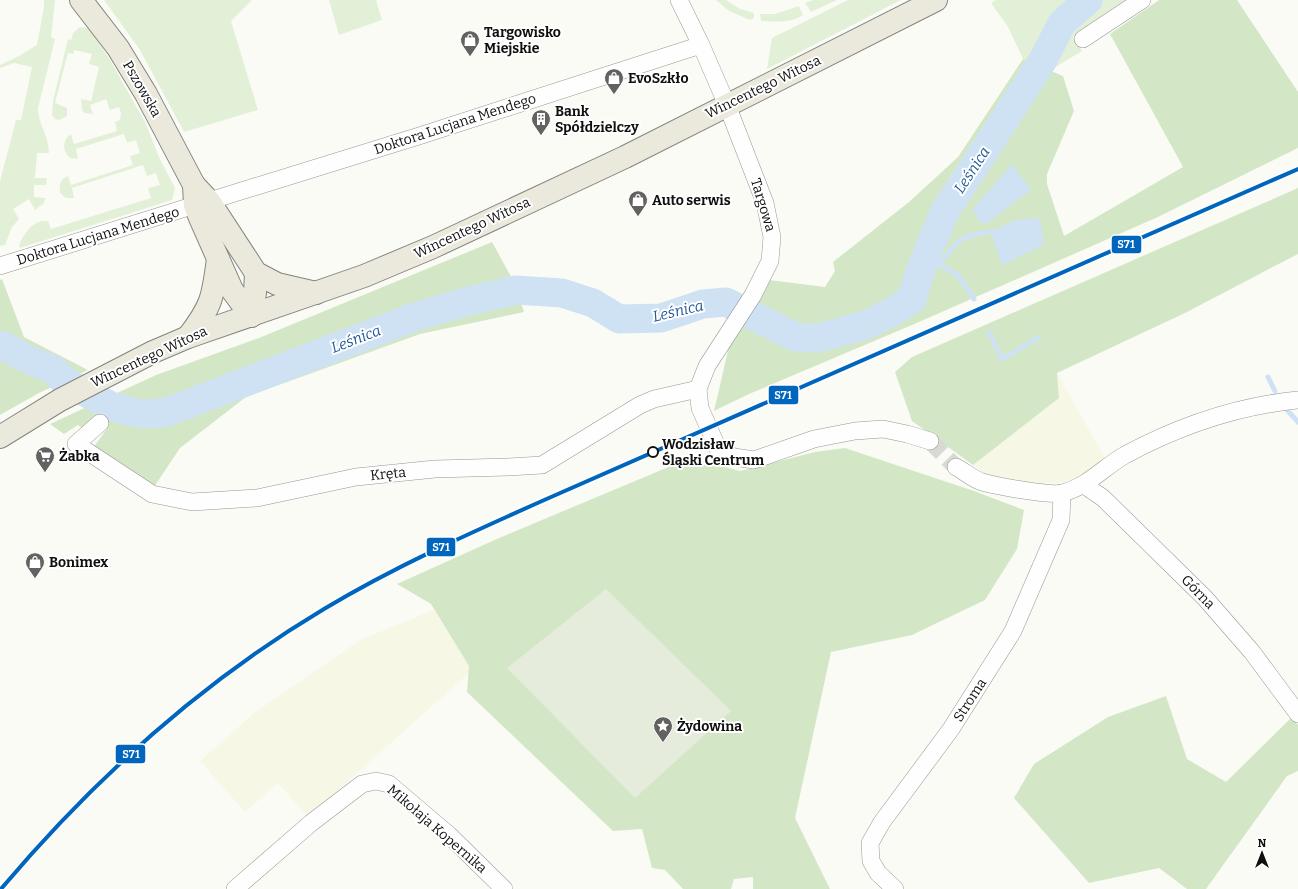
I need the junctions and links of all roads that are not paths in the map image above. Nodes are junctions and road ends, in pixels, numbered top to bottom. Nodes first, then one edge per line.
1 (81, 0) edge
2 (679, 0) edge
3 (936, 0) edge
4 (1142, 0) edge
5 (1083, 39) dead end
6 (701, 45) junction
7 (727, 105) junction
8 (199, 197) junction
9 (218, 258) junction
10 (0, 266) edge
11 (256, 273) junction
12 (316, 293) junction
13 (251, 316) junction
14 (188, 337) junction
15 (698, 390) junction
16 (1298, 400) edge
17 (100, 422) dead end
18 (0, 437) edge
19 (930, 441) tunnel mouth
20 (956, 467) tunnel mouth
21 (1084, 485) junction
22 (1062, 493) junction
23 (1298, 714) edge
24 (235, 889) edge
25 (504, 889) edge
26 (895, 889) edge

1 - 8 main road, Pszowska
2 - 6 street, Targowa
3 - 7 main road, Wincentego Witosa
4 - 5 street
6 - 7 street, Targowa
6 - 8 street, Doktora Lucjana Mendego
7 - 12 main road, Wincentego Witosa
7 - 15 street, Targowa
8 - 9 main road, Pszowska
8 - 10 street, Doktora Lucjana Mendego
8 - 11 main road, Pszowska
9 - 13 main road, Pszowska
9 - 14 main road
11 - 12 main road, Pszowska
11 - 13 main road
12 - 13 main road, Wincentego Witosa
13 - 14 main road, Wincentego Witosa
14 - 18 main road, Wincentego Witosa
15 - 17 street, Kręta
15 - 19 street, Targowa
16 - 21 street
20 - 22 street
21 - 22 street
21 - 23 street, Górna
22 - 26 street, Stroma
24 - 25 street, Mikołaja Kopernika

